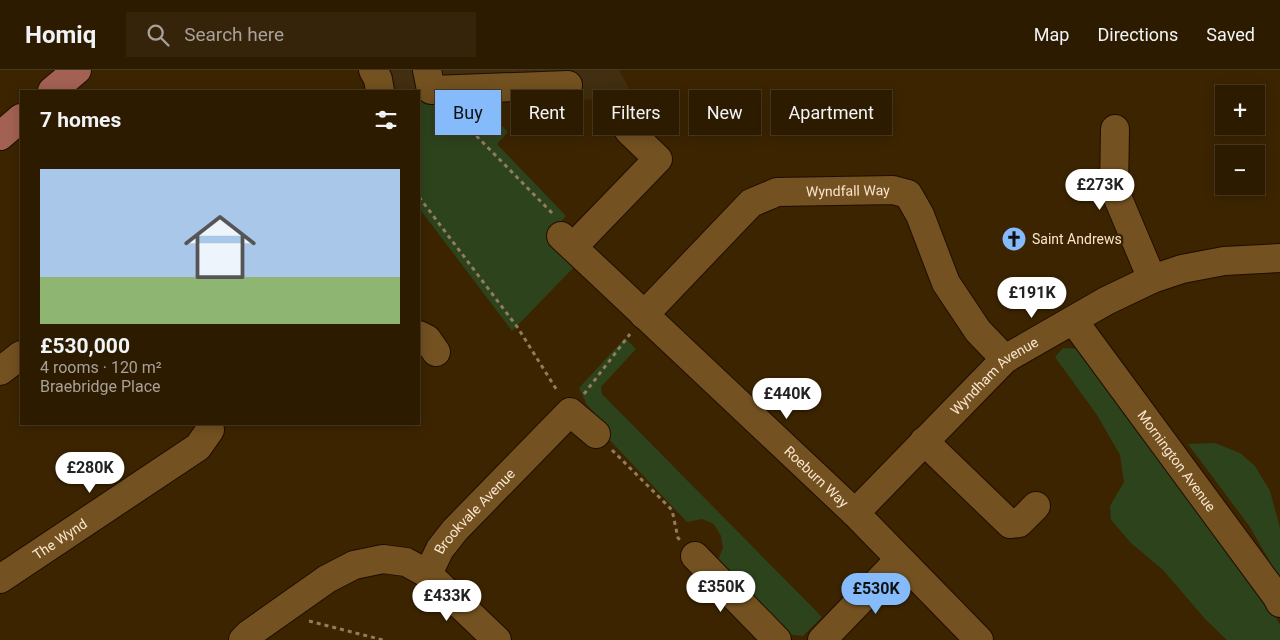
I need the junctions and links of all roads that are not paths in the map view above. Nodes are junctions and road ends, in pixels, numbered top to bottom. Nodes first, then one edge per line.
1 (78, 70) edge
2 (373, 70) edge
3 (429, 80) edge
4 (568, 85) dead end
5 (53, 90) edge
6 (380, 90) edge
7 (20, 119) edge
8 (1114, 129) dead end
9 (633, 135) edge
10 (0, 136) edge
11 (1280, 258) edge
12 (1152, 279) junction
13 (644, 315) junction
14 (1073, 320) junction
15 (20, 356) edge
16 (1005, 359) junction
17 (0, 371) edge
18 (210, 425) edge
19 (596, 434) road end
20 (924, 441) junction
21 (1036, 506) dead end
22 (855, 513) junction
23 (696, 556) road end
24 (899, 560) junction
25 (428, 574) junction
26 (0, 579) edge
27 (1280, 603) edge
28 (244, 640) edge
29 (496, 640) edge
30 (777, 640) edge
31 (822, 640) edge
32 (979, 640) edge

1 - 5 main road
2 - 6 street
3 - 4 street
7 - 10 main road
8 - 12 street
9 - 13 street, Roeburn Way
11 - 12 street, Wyndham Avenue
12 - 14 street, Wyndham Avenue
13 - 16 street, Wyndfall Way
13 - 22 street, Roeburn Way
14 - 16 street, Wyndham Avenue
14 - 27 street, Mornington Avenue
15 - 17 street
16 - 20 street, Wyndham Avenue
18 - 26 street, The Wynd
19 - 25 street, Brookvale Avenue
20 - 21 street
20 - 22 street, Wyndham Avenue
22 - 24 street, Roeburn Way
23 - 30 street
24 - 31 street
24 - 32 street, Roeburn Way
25 - 28 street
25 - 29 street

